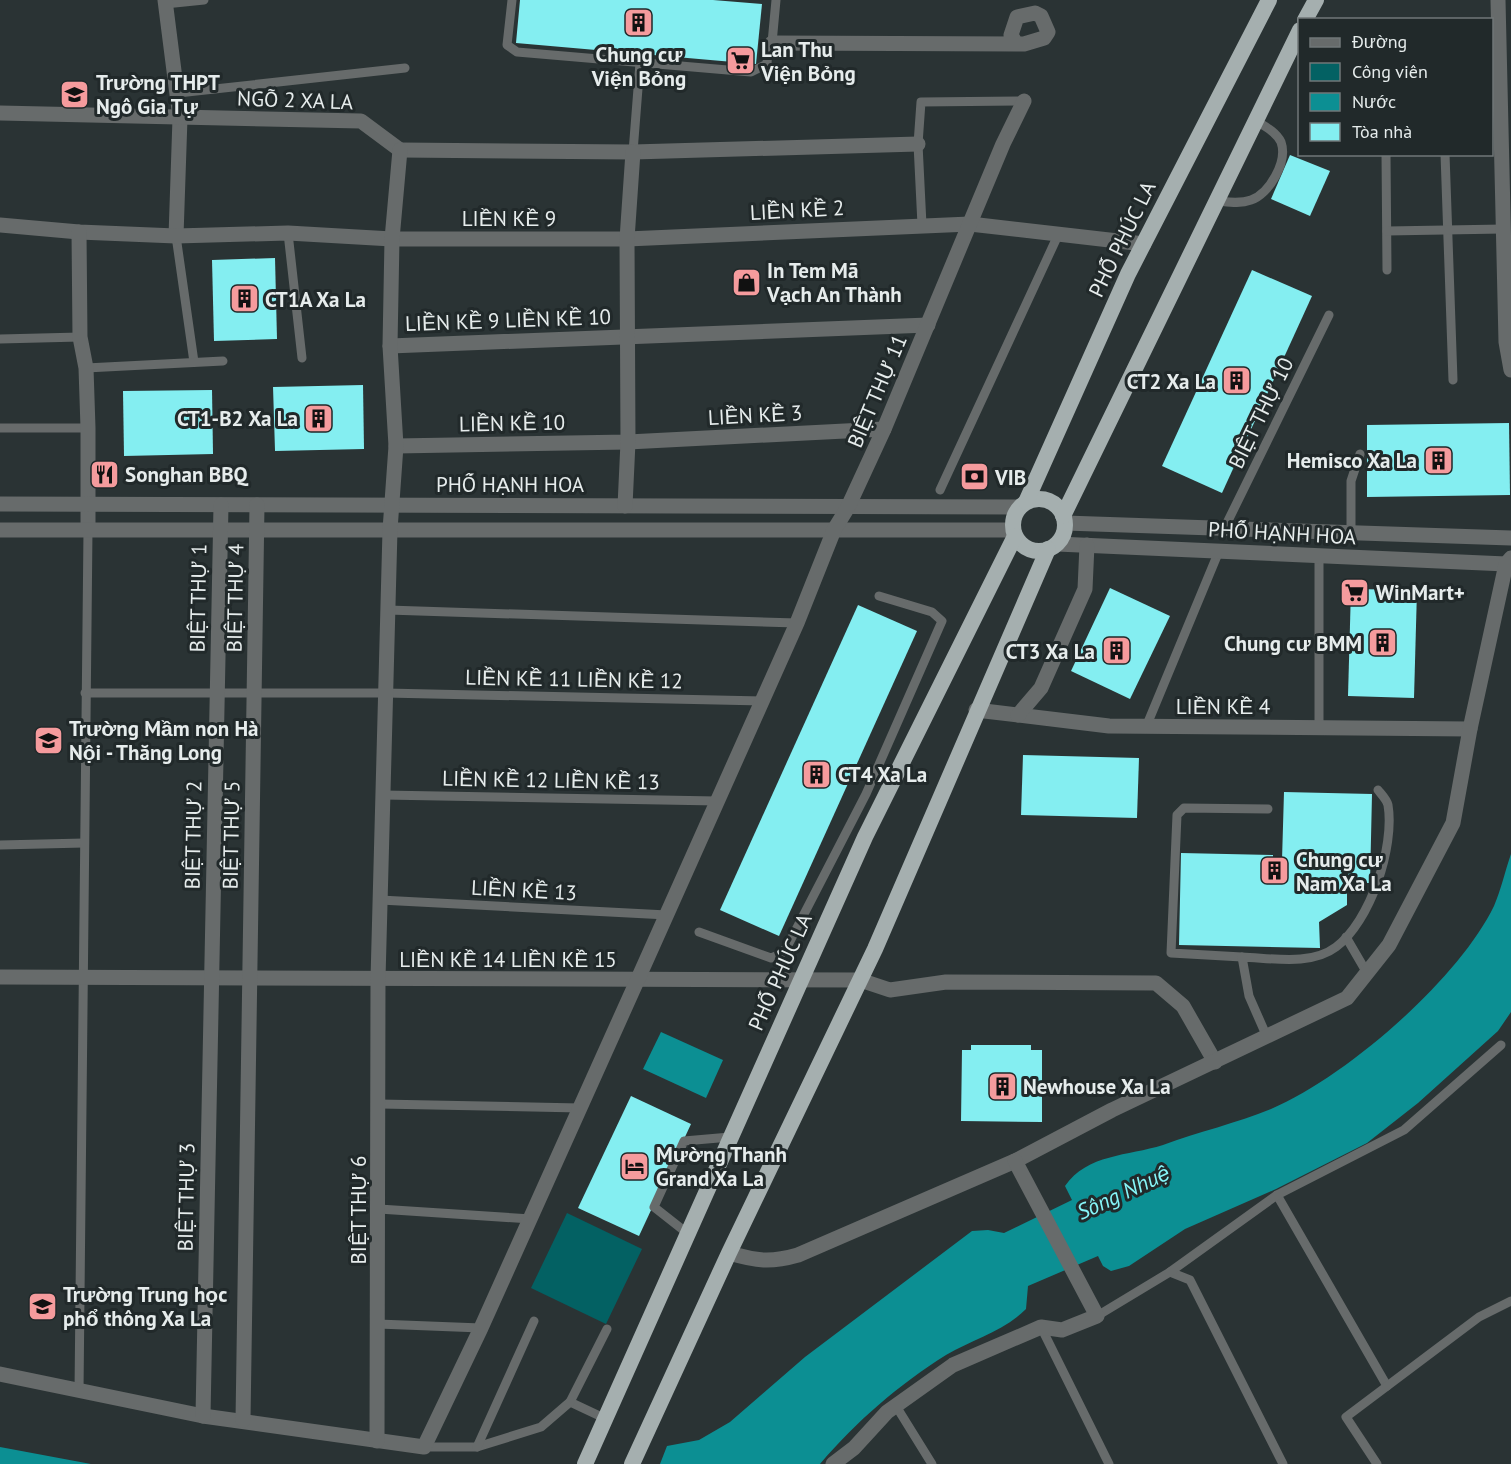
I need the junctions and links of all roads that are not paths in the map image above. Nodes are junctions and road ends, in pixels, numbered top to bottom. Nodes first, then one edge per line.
1 (204, 0) edge
2 (512, 0) edge
3 (776, 0) edge
4 (1269, 0) edge
5 (1316, 0) edge
6 (1498, 0) edge
7 (165, 2) edge
8 (1306, 18) edge
9 (1298, 32) edge
10 (1016, 42) dead end
11 (772, 43) junction
12 (640, 63) junction
13 (405, 68) dead end
14 (178, 93) junction
15 (1024, 101) joint
16 (1496, 107) edge
17 (0, 113) edge
18 (180, 118) junction
19 (1256, 121) junction
20 (918, 144) junction
21 (400, 150) junction
22 (633, 152) junction
23 (1386, 156) edge
24 (1445, 156) edge
25 (1218, 201) junction
26 (1507, 208) edge
27 (970, 224) junction
28 (0, 225) edge
29 (922, 225) junction
30 (1503, 229) junction
31 (1448, 230) junction
32 (1387, 231) junction
33 (79, 232) junction
34 (288, 233) junction
35 (1059, 233) junction
36 (176, 236) junction
37 (392, 239) junction
38 (627, 239) junction
39 (1143, 243) junction
40 (1387, 270) dead end
41 (1329, 315) dead end
42 (928, 325) junction
43 (628, 336) junction
44 (80, 337) junction
45 (0, 339) edge
46 (390, 346) junction
47 (302, 358) dead end
48 (223, 361) dead end
49 (194, 362) junction
50 (86, 368) junction
51 (1511, 370) edge
52 (1453, 381) dead end
53 (0, 428) edge
54 (88, 428) junction
55 (884, 429) junction
56 (628, 442) junction
57 (396, 446) junction
58 (1360, 454) dead end
59 (940, 490) dead end
60 (0, 504) edge
61 (90, 504) junction
62 (221, 505) junction
63 (257, 505) junction
64 (391, 505) junction
65 (1023, 505) junction
66 (625, 506) junction
67 (848, 507) junction
68 (1064, 520) junction
69 (1225, 527) junction
70 (88, 530) junction
71 (220, 530) junction
72 (257, 530) junction
73 (390, 530) junction
74 (834, 530) junction
75 (0, 531) edge
76 (1351, 532) junction
77 (1014, 533) junction
78 (1511, 538) edge
79 (1088, 545) junction
80 (1052, 547) junction
81 (1219, 551) junction
82 (1319, 556) junction
83 (1509, 561) edge
84 (879, 596) dead end
85 (388, 610) junction
86 (797, 623) junction
87 (254, 692) junction
88 (85, 693) junction
89 (217, 693) junction
90 (386, 693) junction
91 (763, 700) junction
92 (976, 710) junction
93 (1018, 715) junction
94 (1146, 727) junction
95 (1319, 728) junction
96 (1470, 729) junction
97 (1378, 790) dead end
98 (866, 794) junction
99 (383, 795) junction
100 (717, 801) junction
101 (882, 803) junction
102 (1268, 809) dead end
103 (84, 843) junction
104 (0, 845) edge
105 (380, 900) junction
106 (667, 915) junction
107 (699, 932) dead end
108 (1346, 937) junction
109 (1242, 957) junction
110 (1367, 973) junction
111 (0, 977) edge
112 (83, 978) junction
113 (211, 979) junction
114 (250, 979) junction
115 (378, 979) junction
116 (801, 980) junction
117 (860, 980) junction
118 (637, 981) junction
119 (1267, 1037) junction
120 (1501, 1046) dead end
121 (1215, 1062) junction
122 (380, 1104) junction
123 (580, 1108) junction
124 (730, 1137) junction
125 (1015, 1161) junction
126 (1277, 1196) junction
127 (379, 1209) junction
128 (531, 1219) junction
129 (687, 1233) junction
130 (729, 1253) junction
131 (1170, 1272) junction
132 (1511, 1301) edge
133 (1097, 1316) junction
134 (534, 1321) dead end
135 (378, 1324) junction
136 (481, 1328) junction
137 (1041, 1328) junction
138 (607, 1329) dead end
139 (0, 1374) edge
140 (1387, 1386) junction
141 (79, 1392) junction
142 (570, 1402) junction
143 (896, 1406) junction
144 (202, 1416) junction
145 (243, 1420) junction
146 (602, 1425) junction
147 (377, 1441) junction
148 (424, 1447) junction
149 (477, 1447) junction
150 (585, 1464) edge
151 (632, 1464) edge
152 (833, 1464) edge
153 (932, 1464) edge
154 (1110, 1464) edge
155 (1283, 1464) edge
156 (1377, 1464) edge

1 - 7 lane
2 - 12 lane
3 - 11 lane
4 - 39 highway, PHỐ PHÚC LA
5 - 8 highway
6 - 16 street
7 - 14 street
9 - 19 highway
10 - 11 street
11 - 12 lane
12 - 22 lane
13 - 14 lane
14 - 18 street
15 - 20 lane
15 - 27 street, BIỆT THỰ 11
16 - 26 street
17 - 18 street, NGÕ 2 XA LA
18 - 21 street, NGÕ 2 XA LA
18 - 36 street
19 - 25 highway
19 - 25 lane
20 - 22 street
20 - 29 lane
21 - 22 street
21 - 37 street
22 - 38 street
23 - 32 lane
24 - 31 lane
25 - 68 highway
26 - 30 street
27 - 29 street, LIỀN KỀ 2
27 - 35 street, LIỀN KỀ 2
27 - 42 street, BIỆT THỰ 11
28 - 33 street, LIỀN KỀ 9
29 - 38 street, LIỀN KỀ 2
30 - 31 lane
30 - 51 street
31 - 32 lane
31 - 52 lane
32 - 40 lane
33 - 36 street, LIỀN KỀ 9
33 - 44 street
34 - 36 street, LIỀN KỀ 9
34 - 37 street, LIỀN KỀ 9
34 - 47 lane
35 - 39 street, LIỀN KỀ 2
35 - 59 lane
36 - 49 lane
37 - 38 street, LIỀN KỀ 9
37 - 46 street
38 - 43 street
39 - 65 highway, PHỐ PHÚC LA
41 - 69 lane, BIỆT THỰ 10
42 - 43 street, LIỀN KỀ 9 LIỀN KỀ 10
42 - 55 street, BIỆT THỰ 11
43 - 46 street, LIỀN KỀ 9 LIỀN KỀ 10
43 - 56 street
44 - 45 lane
44 - 50 street
46 - 57 street
48 - 49 lane
49 - 50 lane
50 - 54 street
53 - 54 lane
54 - 61 street
55 - 56 street, LIỀN KỀ 3
55 - 67 street, BIỆT THỰ 11
56 - 57 street, LIỀN KỀ 10
56 - 66 street
57 - 64 street
58 - 76 lane
60 - 61 street, PHỐ HẠNH HOA
61 - 62 street, PHỐ HẠNH HOA
61 - 70 street
62 - 63 street, PHỐ HẠNH HOA
62 - 71 street, BIỆT THỰ 1
63 - 64 street, PHỐ HẠNH HOA
63 - 72 street, BIỆT THỰ 4
64 - 66 street, PHỐ HẠNH HOA
64 - 73 street
65 - 67 street, PHỐ HẠNH HOA
65 - 68 highway
65 - 77 highway
66 - 67 street, PHỐ HẠNH HOA
67 - 74 street, BIỆT THỰ 11
68 - 69 street, PHỐ HẠNH HOA
68 - 80 highway
69 - 76 street, PHỐ HẠNH HOA
70 - 71 street
70 - 75 street
70 - 88 lane
71 - 72 street
71 - 89 street, BIỆT THỰ 1
72 - 73 street
72 - 87 street, BIỆT THỰ 4
73 - 74 street
73 - 85 street
74 - 77 street
74 - 86 street, BIỆT THỰ 11
76 - 78 street, PHỐ HẠNH HOA
77 - 80 highway
77 - 101 highway, PHỐ PHÚC LA
79 - 80 street, PHỐ HẠNH HOA
79 - 81 street, PHỐ HẠNH HOA
79 - 93 street
80 - 92 highway
81 - 82 street, PHỐ HẠNH HOA
81 - 94 lane
82 - 83 street, PHỐ HẠNH HOA
82 - 95 lane
83 - 96 street
84 - 98 lane
85 - 86 lane
85 - 90 street
86 - 91 street, BIỆT THỰ 11
87 - 89 lane, LIỀN KỀ 11 LIỀN KỀ 12
87 - 90 lane, LIỀN KỀ 11 LIỀN KỀ 12
87 - 114 street, BIỆT THỰ 5
88 - 89 lane, LIỀN KỀ 11 LIỀN KỀ 12
88 - 103 lane
89 - 113 street, BIỆT THỰ 2
90 - 91 lane, LIỀN KỀ 11 LIỀN KỀ 12
90 - 99 street
91 - 100 street, BIỆT THỰ 11
92 - 93 street, LIỀN KỀ 4
92 - 117 highway
93 - 94 street, LIỀN KỀ 4
94 - 95 street, LIỀN KỀ 4
95 - 96 street, LIỀN KỀ 4
96 - 110 street
97 - 108 lane
98 - 101 lane
98 - 107 lane
99 - 100 lane, LIỀN KỀ 12 LIỀN KỀ 13
99 - 105 street
100 - 106 street, BIỆT THỰ 11
101 - 116 highway, PHỐ PHÚC LA
102 - 109 lane
103 - 104 lane
103 - 112 lane
105 - 106 lane, LIỀN KỀ 13
105 - 115 street
106 - 118 street, BIỆT THỰ 11
108 - 109 lane
108 - 110 lane
109 - 119 lane
110 - 119 street
111 - 112 street, LIỀN KỀ 14 LIỀN KỀ 15
112 - 113 street, LIỀN KỀ 14 LIỀN KỀ 15
112 - 141 lane
113 - 114 street, LIỀN KỀ 14 LIỀN KỀ 15
113 - 144 street, BIỆT THỰ 3
114 - 115 street, LIỀN KỀ 14 LIỀN KỀ 15
114 - 145 street
115 - 118 street, LIỀN KỀ 14 LIỀN KỀ 15
115 - 122 street, BIỆT THỰ 6
116 - 117 street, LIỀN KỀ 14 LIỀN KỀ 15
116 - 118 street, LIỀN KỀ 14 LIỀN KỀ 15
116 - 124 highway, PHỐ PHÚC LA
117 - 121 street, LIỀN KỀ 14 LIỀN KỀ 15
117 - 130 highway
118 - 123 street, BIỆT THỰ 11
119 - 121 street
120 - 126 lane
121 - 125 street
122 - 123 lane
122 - 127 street, BIỆT THỰ 6
123 - 128 street, BIỆT THỰ 11
124 - 129 highway, PHỐ PHÚC LA
124 - 129 lane
125 - 130 street
125 - 133 street
126 - 131 lane
126 - 140 lane
127 - 128 lane
127 - 135 street, BIỆT THỰ 6
128 - 136 street, BIỆT THỰ 11
129 - 146 highway, PHỐ PHÚC LA
130 - 151 highway
131 - 133 lane
131 - 155 lane
132 - 140 lane
133 - 137 street
134 - 149 lane
135 - 136 lane
135 - 147 street, BIỆT THỰ 6
136 - 148 street, BIỆT THỰ 11
137 - 143 street
137 - 154 lane
138 - 142 lane
139 - 141 street
140 - 156 lane
141 - 144 street
142 - 146 lane
142 - 149 lane
143 - 152 street
143 - 153 lane
144 - 145 street
145 - 147 street
146 - 150 highway, PHỐ PHÚC LA
147 - 148 street
148 - 149 lane

